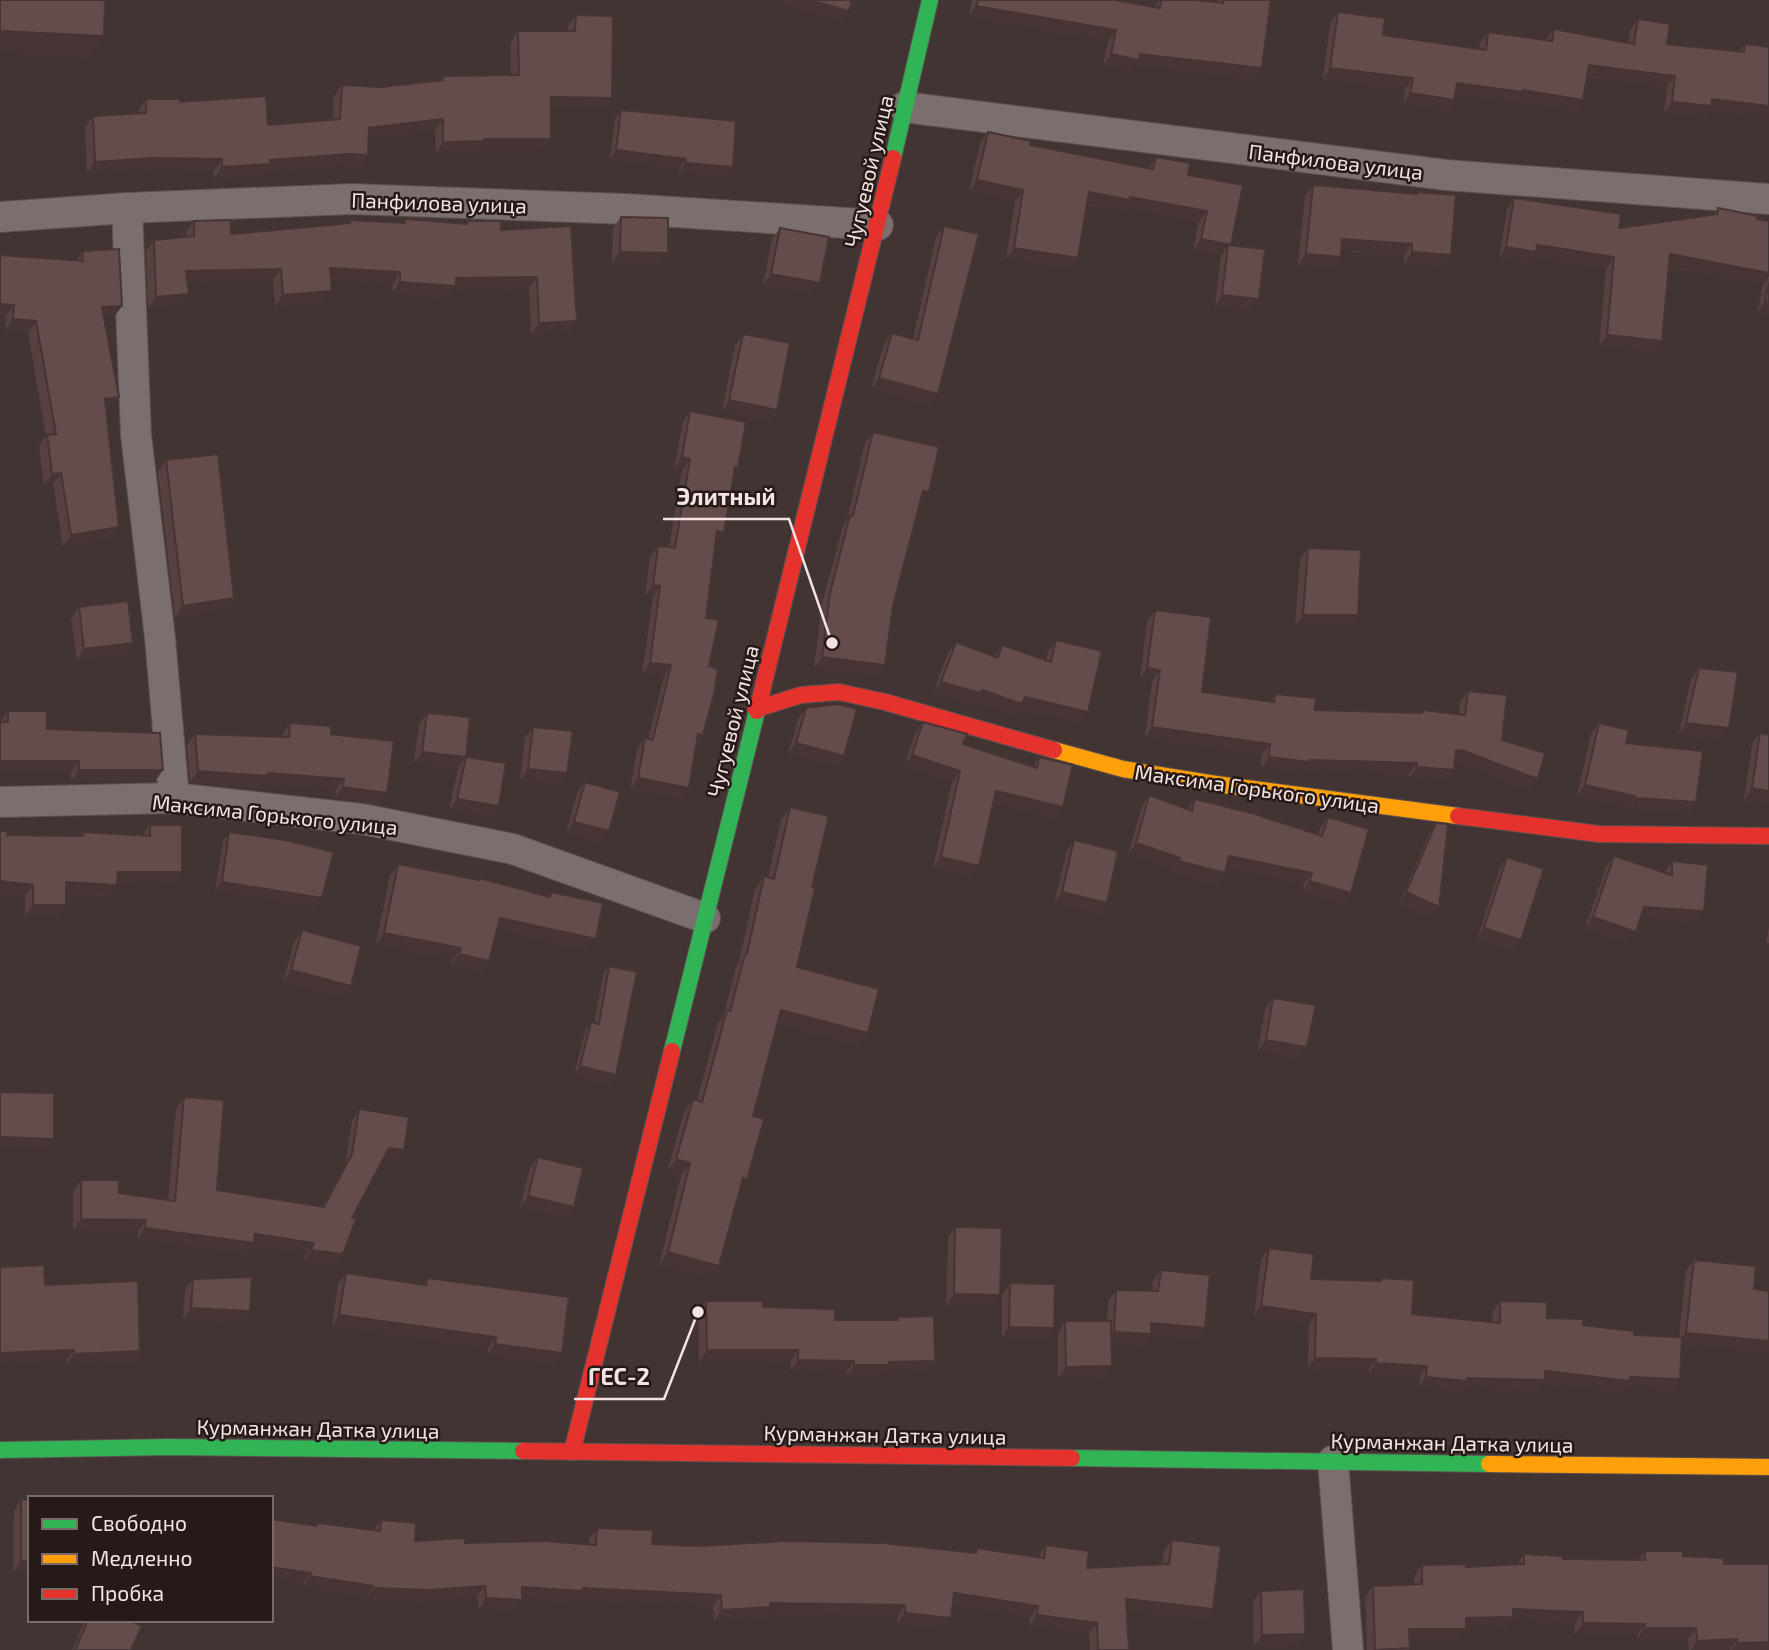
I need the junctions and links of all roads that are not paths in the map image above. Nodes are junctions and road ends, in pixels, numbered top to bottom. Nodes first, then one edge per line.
1 (930, 0) edge
2 (904, 107) junction
3 (1769, 199) edge
4 (127, 208) junction
5 (0, 217) edge
6 (878, 225) junction
7 (757, 709) junction
8 (174, 798) junction
9 (0, 802) edge
10 (1769, 836) edge
11 (705, 918) junction
12 (0, 1450) edge
13 (572, 1452) junction
14 (1333, 1461) junction
15 (1769, 1467) edge
16 (1348, 1650) edge

1 - 2 street, Чугуевой улица
2 - 3 street, Панфилова улица
2 - 6 street, Чугуевой улица
4 - 5 street, Панфилова улица
4 - 6 street, Панфилова улица
4 - 8 street
6 - 7 street, Чугуевой улица
7 - 10 street, Максима Горького улица
7 - 11 street, Чугуевой улица
8 - 9 street, Максима Горького улица
8 - 11 street, Максима Горького улица
11 - 13 street, Чугуевой улица
12 - 13 street, Курманжан Датка улица
13 - 14 street, Курманжан Датка улица
14 - 15 street, Курманжан Датка улица
14 - 16 street

